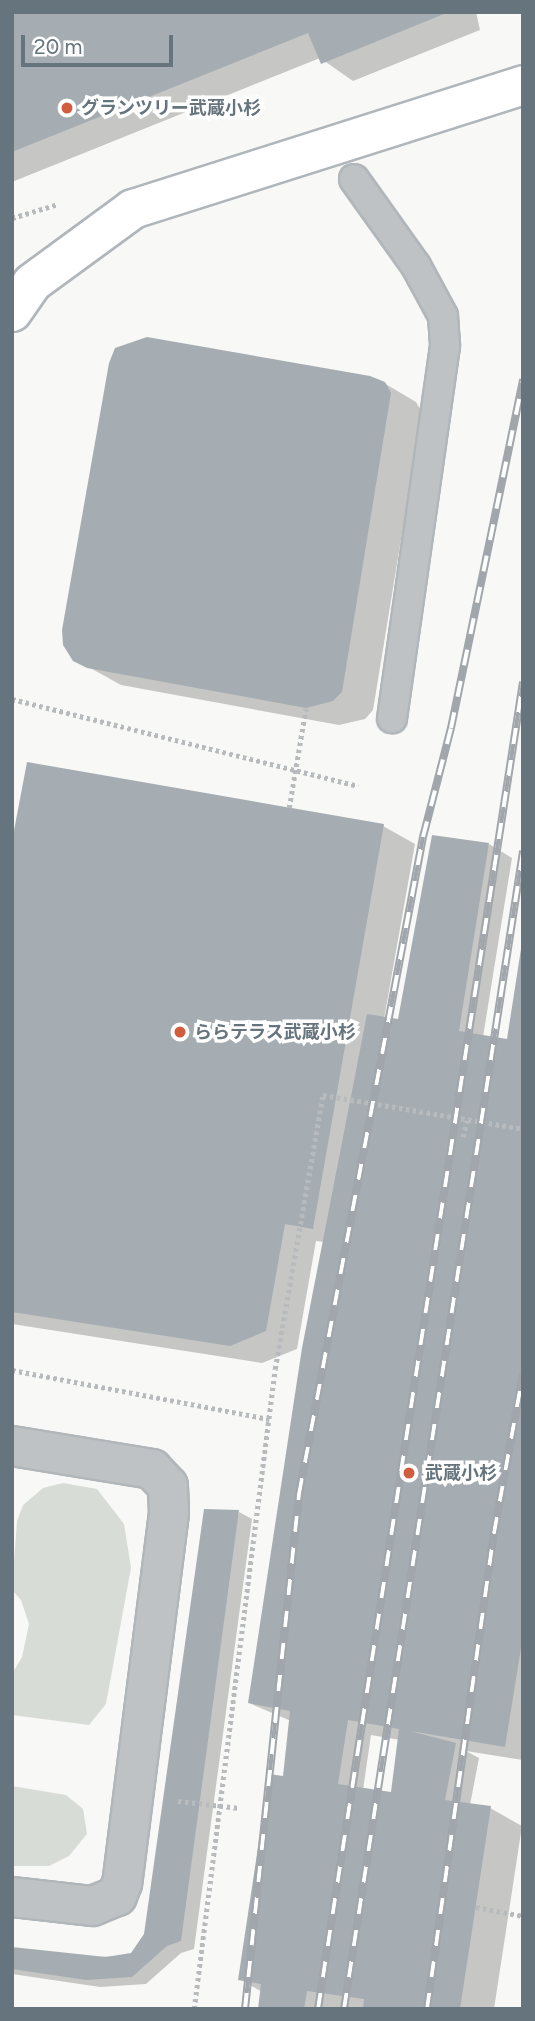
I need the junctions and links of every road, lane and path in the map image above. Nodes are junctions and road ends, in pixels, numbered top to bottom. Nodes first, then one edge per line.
1 (523, 85) edge
2 (354, 179) dead end
3 (12, 312) edge
4 (12, 699) edge
5 (306, 708) dead end
6 (391, 718) dead end
7 (358, 786) dead end
8 (289, 808) dead end
9 (467, 1120) junction
10 (523, 1129) edge
11 (463, 1137) dead end
12 (12, 1370) edge
13 (269, 1419) junction
14 (12, 1446) edge
15 (165, 1800) dead end
16 (220, 1805) junction
17 (240, 1808) dead end
18 (12, 1897) edge
19 (476, 1907) dead end
20 (523, 1916) edge
21 (194, 2009) edge

1 - 3 street
2 - 6 lane
4 - 7 path
5 - 8 path, bridge
9 - 10 path
9 - 11 path
9 - 13 path
12 - 13 path
13 - 16 path
14 - 18 street
15 - 16 path
16 - 17 path
16 - 21 path
19 - 20 path

